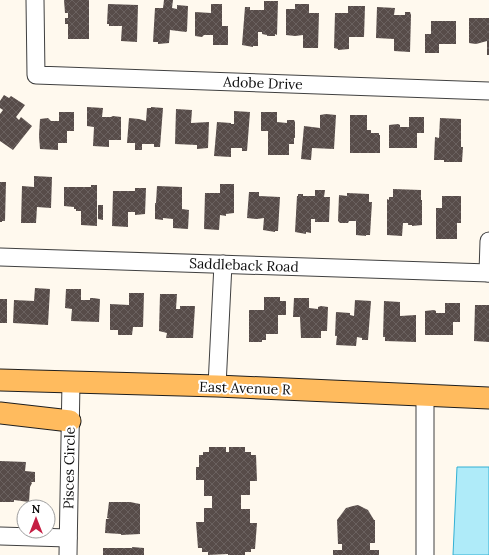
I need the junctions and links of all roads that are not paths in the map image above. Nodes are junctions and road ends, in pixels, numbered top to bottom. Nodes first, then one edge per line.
1 (35, 0) edge
2 (489, 90) edge
3 (489, 241) edge
4 (0, 257) edge
5 (223, 264) junction
6 (489, 273) edge
7 (0, 380) edge
8 (71, 382) junction
9 (217, 386) junction
10 (425, 395) junction
11 (489, 398) edge
12 (0, 413) edge
13 (70, 421) junction
14 (0, 536) edge
15 (68, 547) edge
16 (425, 555) edge

1 - 2 street, Adobe Drive
3 - 6 street
4 - 5 street, Saddleback Road
5 - 6 street, Saddleback Road
5 - 9 street
7 - 8 main road, East Avenue R
8 - 9 main road, East Avenue R
8 - 13 street, Pisces Circle
9 - 10 main road, East Avenue R
10 - 11 main road, East Avenue R
10 - 16 street
12 - 13 main road
13 - 15 street, Pisces Circle
14 - 15 street

